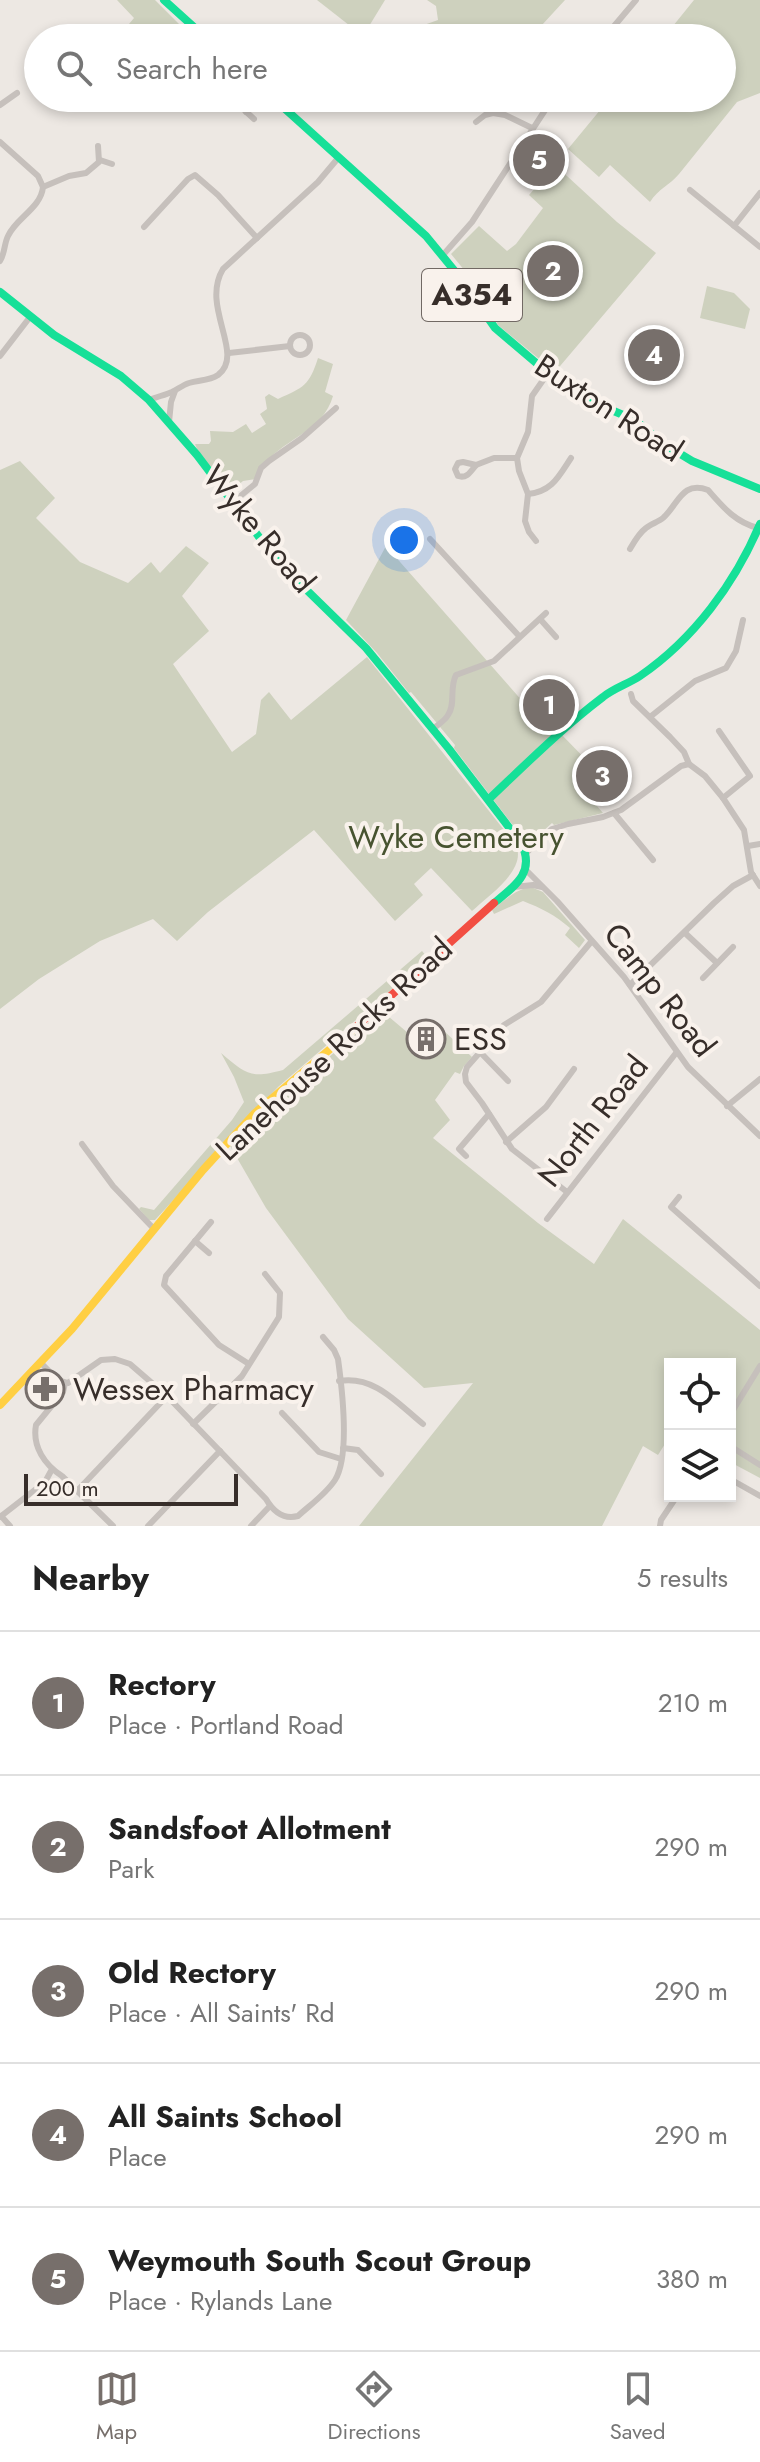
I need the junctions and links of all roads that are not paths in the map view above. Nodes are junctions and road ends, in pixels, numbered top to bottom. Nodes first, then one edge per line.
1 (164, 0) edge
2 (636, 0) edge
3 (191, 24) edge
4 (616, 24) edge
5 (17, 93) dead end
6 (0, 105) edge
7 (246, 112) edge
8 (289, 112) edge
9 (543, 112) edge
10 (493, 113) joint
11 (254, 119) dead end
12 (476, 122) dead end
13 (532, 128) junction
14 (0, 142) edge
15 (98, 146) dead end
16 (339, 157) junction
17 (100, 160) junction
18 (112, 164) dead end
19 (43, 187) junction
20 (690, 190) dead end
21 (760, 193) edge
22 (734, 226) junction
23 (144, 227) dead end
24 (257, 238) junction
25 (760, 247) edge
26 (443, 255) junction
27 (0, 261) edge
28 (0, 292) edge
29 (30, 317) junction
30 (290, 346) dead end
31 (229, 353) junction
32 (0, 356) edge
33 (548, 373) junction
34 (175, 391) junction
35 (149, 400) junction
36 (336, 408) dead end
37 (169, 422) junction
38 (517, 458) junction
39 (571, 458) dead end
40 (476, 465) dead end
41 (760, 489) edge
42 (528, 494) junction
43 (233, 502) junction
44 (759, 526) edge
45 (430, 539) dead end
46 (536, 541) dead end
47 (630, 549) dead end
48 (743, 620) dead end
49 (519, 636) junction
50 (556, 637) dead end
51 (631, 694) dead end
52 (650, 717) junction
53 (433, 729) junction
54 (719, 731) dead end
55 (689, 764) junction
56 (723, 798) junction
57 (489, 799) junction
58 (614, 813) junction
59 (760, 844) edge
60 (748, 846) junction
61 (526, 853) junction
62 (653, 860) dead end
63 (526, 870) junction
64 (753, 875) junction
65 (760, 886) edge
66 (514, 887) junction
67 (545, 889) junction
68 (685, 933) junction
69 (591, 942) junction
70 (733, 947) dead end
71 (717, 963) junction
72 (703, 978) dead end
73 (630, 985) junction
74 (480, 1052) junction
75 (676, 1053) junction
76 (574, 1069) dead end
77 (760, 1079) edge
78 (508, 1081) dead end
79 (727, 1106) junction
80 (489, 1114) junction
81 (760, 1136) edge
82 (506, 1142) junction
83 (82, 1144) dead end
84 (466, 1156) dead end
85 (567, 1192) junction
86 (679, 1197) dead end
87 (547, 1219) dead end
88 (211, 1222) dead end
89 (154, 1229) junction
90 (195, 1241) junction
91 (209, 1253) dead end
92 (265, 1274) dead end
93 (760, 1286) edge
94 (323, 1337) dead end
95 (41, 1363) junction
96 (249, 1364) junction
97 (760, 1366) edge
98 (339, 1381) junction
99 (65, 1383) junction
100 (167, 1396) junction
101 (0, 1405) edge
102 (736, 1405) edge
103 (282, 1413) dead end
104 (193, 1424) junction
105 (423, 1424) dead end
106 (343, 1448) junction
107 (736, 1450) edge
108 (220, 1451) junction
109 (341, 1459) junction
110 (760, 1465) edge
111 (51, 1471) junction
112 (381, 1474) dead end
113 (736, 1482) edge
114 (77, 1491) junction
115 (760, 1496) edge
116 (673, 1502) edge
117 (269, 1507) junction
118 (0, 1516) edge
119 (10, 1526) edge
120 (113, 1526) edge
121 (148, 1526) edge
122 (251, 1526) edge
123 (660, 1526) edge

1 - 3 main road
2 - 4 street
5 - 6 street
7 - 11 street
8 - 16 main road, Buxton Road / A354
9 - 13 street
10 - 12 street
10 - 13 street
13 - 26 street
14 - 19 street
15 - 17 street
16 - 24 street
16 - 26 main road, Buxton Road / A354
17 - 18 street
17 - 19 street
19 - 27 street
20 - 22 street
21 - 22 street
22 - 25 street
23 - 24 street
24 - 31 street
26 - 33 main road, Buxton Road / A354
28 - 29 main road, Wyke Road
29 - 32 street
29 - 35 main road, Wyke Road
30 - 31 street
31 - 34 street
33 - 38 street
33 - 41 main road, Buxton Road / A354
34 - 35 street
34 - 37 street
35 - 37 main road, Wyke Road
36 - 43 street
37 - 43 main road, Wyke Road
38 - 40 street
38 - 42 street
39 - 42 street
42 - 46 street
43 - 53 main road, Wyke Road
44 - 47 street
44 - 57 main road
45 - 49 street
48 - 52 street
49 - 50 street
49 - 53 street
51 - 52 street
52 - 55 street
53 - 57 main road, Wyke Road
54 - 56 street
55 - 56 street
55 - 58 street
56 - 60 street
57 - 61 main road
58 - 61 street
58 - 62 street
59 - 60 street
60 - 64 street
61 - 63 main road
63 - 66 main road, Lanehouse Rocks Road
63 - 67 street, Camp Road
64 - 65 street
64 - 68 street
66 - 67 street
66 - 89 main road, Lanehouse Rocks Road
67 - 69 street, Camp Road
68 - 71 street
68 - 73 street
69 - 73 street, Camp Road
69 - 74 street
70 - 71 street
71 - 72 street
73 - 75 street, Camp Road
74 - 78 street
74 - 80 street
75 - 79 street, Camp Road
75 - 85 street, North Road
76 - 82 street
77 - 79 street
79 - 81 street, Camp Road
80 - 82 street
80 - 84 street
82 - 85 street
83 - 89 street
85 - 87 street, North Road
86 - 93 street
88 - 90 street
89 - 95 main road, Lanehouse Rocks Road
90 - 91 street
90 - 96 street
92 - 96 street
94 - 98 street
95 - 99 street
95 - 101 main road, Lanehouse Rocks Road
96 - 104 street
97 - 102 street
98 - 105 street
98 - 106 street
99 - 100 street
99 - 111 street
100 - 104 street
100 - 114 street
103 - 109 street
104 - 108 street
106 - 109 street
106 - 112 street
107 - 110 street
108 - 117 street
108 - 121 street
109 - 117 street
111 - 114 street
111 - 118 street
113 - 115 street
114 - 120 street
116 - 123 street
117 - 122 street
118 - 119 street

